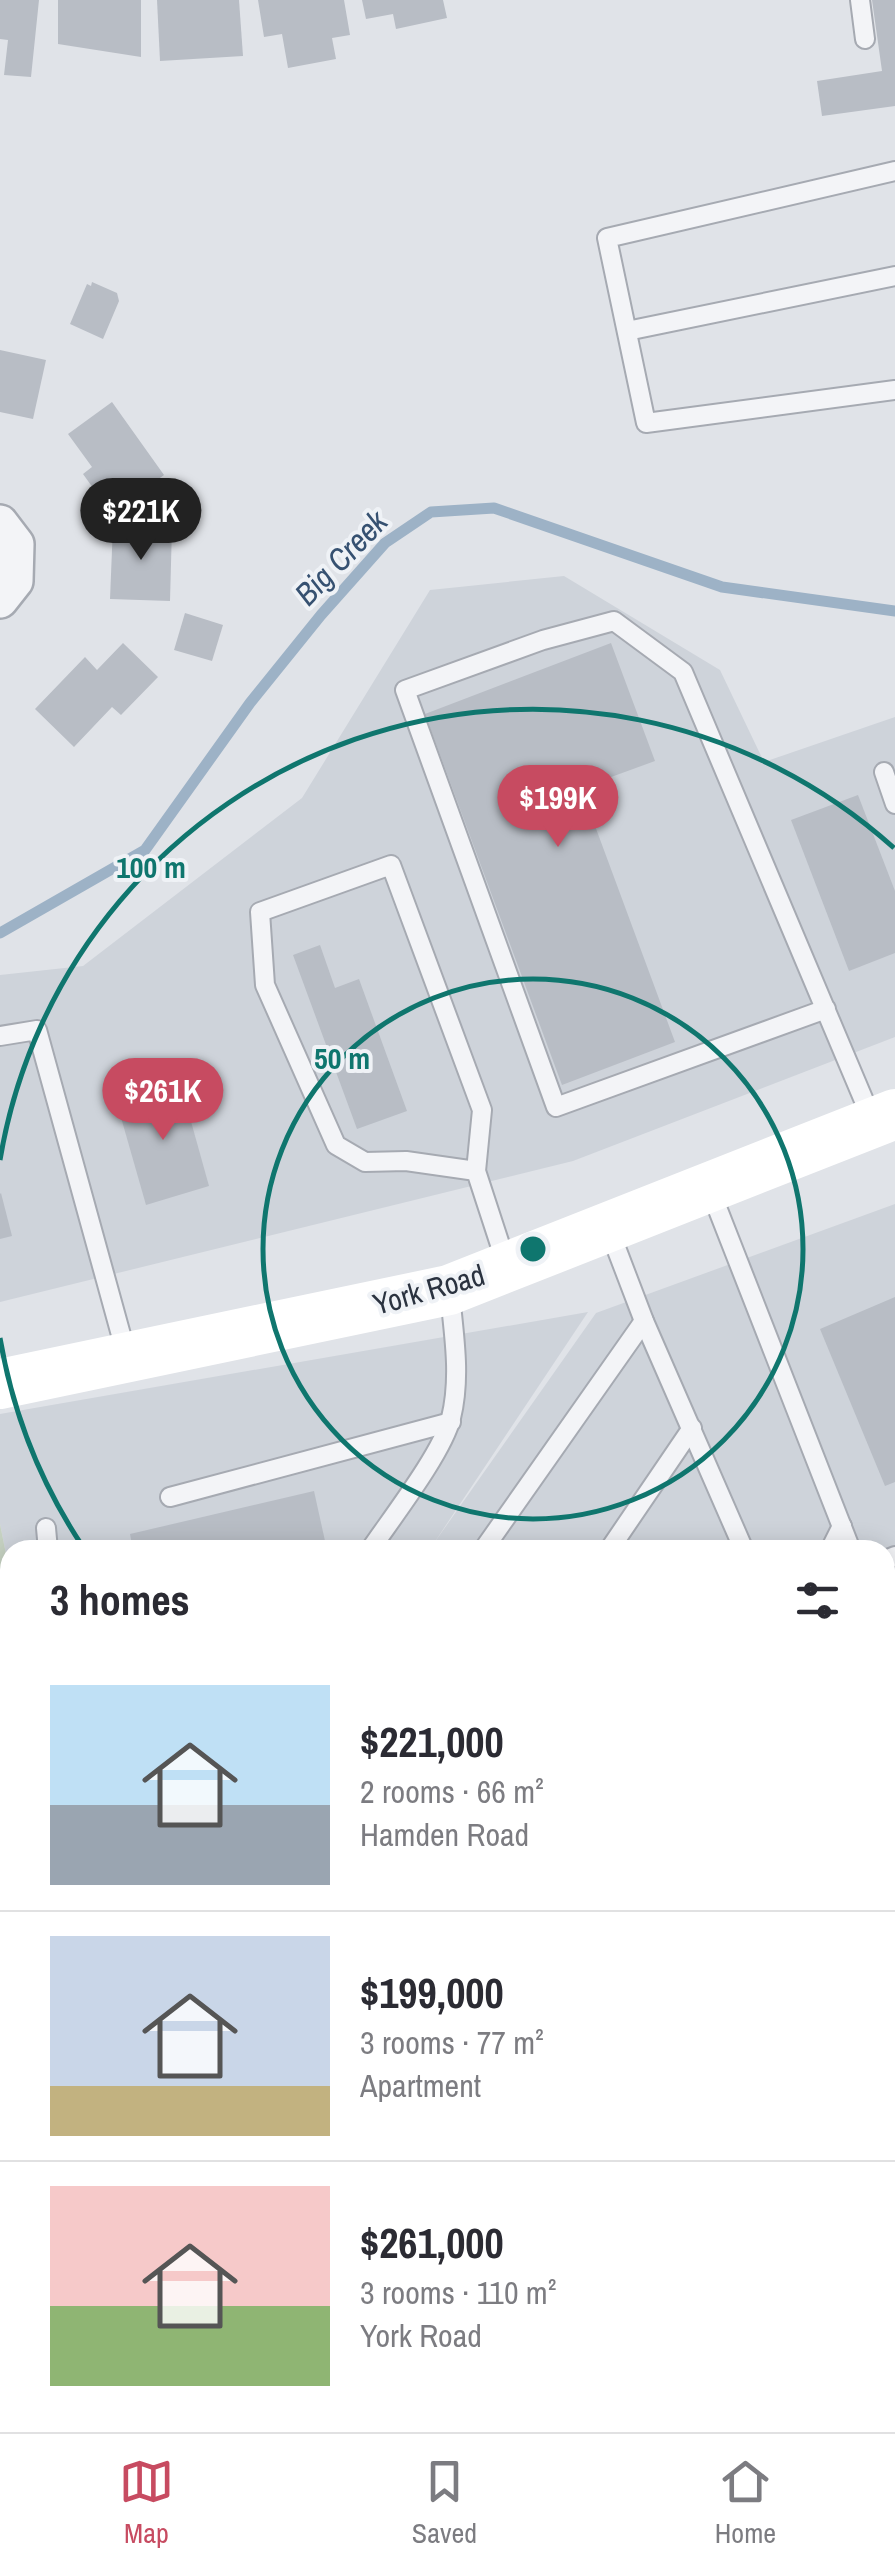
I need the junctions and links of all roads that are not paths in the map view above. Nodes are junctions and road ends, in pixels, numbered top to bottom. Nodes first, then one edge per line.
1 (860, 0) edge
2 (865, 38) dead end
3 (895, 171) edge
4 (895, 276) edge
5 (627, 331) junction
6 (895, 390) edge
7 (0, 524) edge
8 (0, 600) edge
9 (884, 772) dead end
10 (895, 804) edge
11 (826, 1009) junction
12 (0, 1036) edge
13 (884, 1118) edge
14 (476, 1171) junction
15 (709, 1187) junction
16 (608, 1227) junction
17 (507, 1267) junction
18 (450, 1290) junction
19 (644, 1321) junction
20 (127, 1359) junction
21 (0, 1384) edge
22 (451, 1422) junction
23 (692, 1428) junction
24 (170, 1497) dead end
25 (842, 1526) junction
26 (46, 1528) dead end
27 (47, 1540) edge
28 (377, 1540) edge
29 (490, 1540) edge
30 (616, 1540) edge
31 (740, 1540) edge
32 (835, 1540) edge
33 (847, 1540) edge

1 - 2 lane
3 - 5 lane
4 - 5 lane
5 - 6 lane
7 - 8 street
9 - 10 lane
11 - 11 lane
11 - 13 lane
12 - 20 lane
13 - 15 main road, York Road
14 - 14 lane
14 - 17 lane
15 - 16 main road, York Road
15 - 25 lane
16 - 17 main road, York Road
16 - 19 lane
17 - 18 main road, York Road
18 - 20 main road, York Road
18 - 22 lane
19 - 23 lane
19 - 29 lane
20 - 21 main road, York Road
22 - 24 lane
22 - 28 lane
23 - 30 lane
23 - 31 lane
25 - 32 lane
25 - 33 lane
26 - 27 lane

